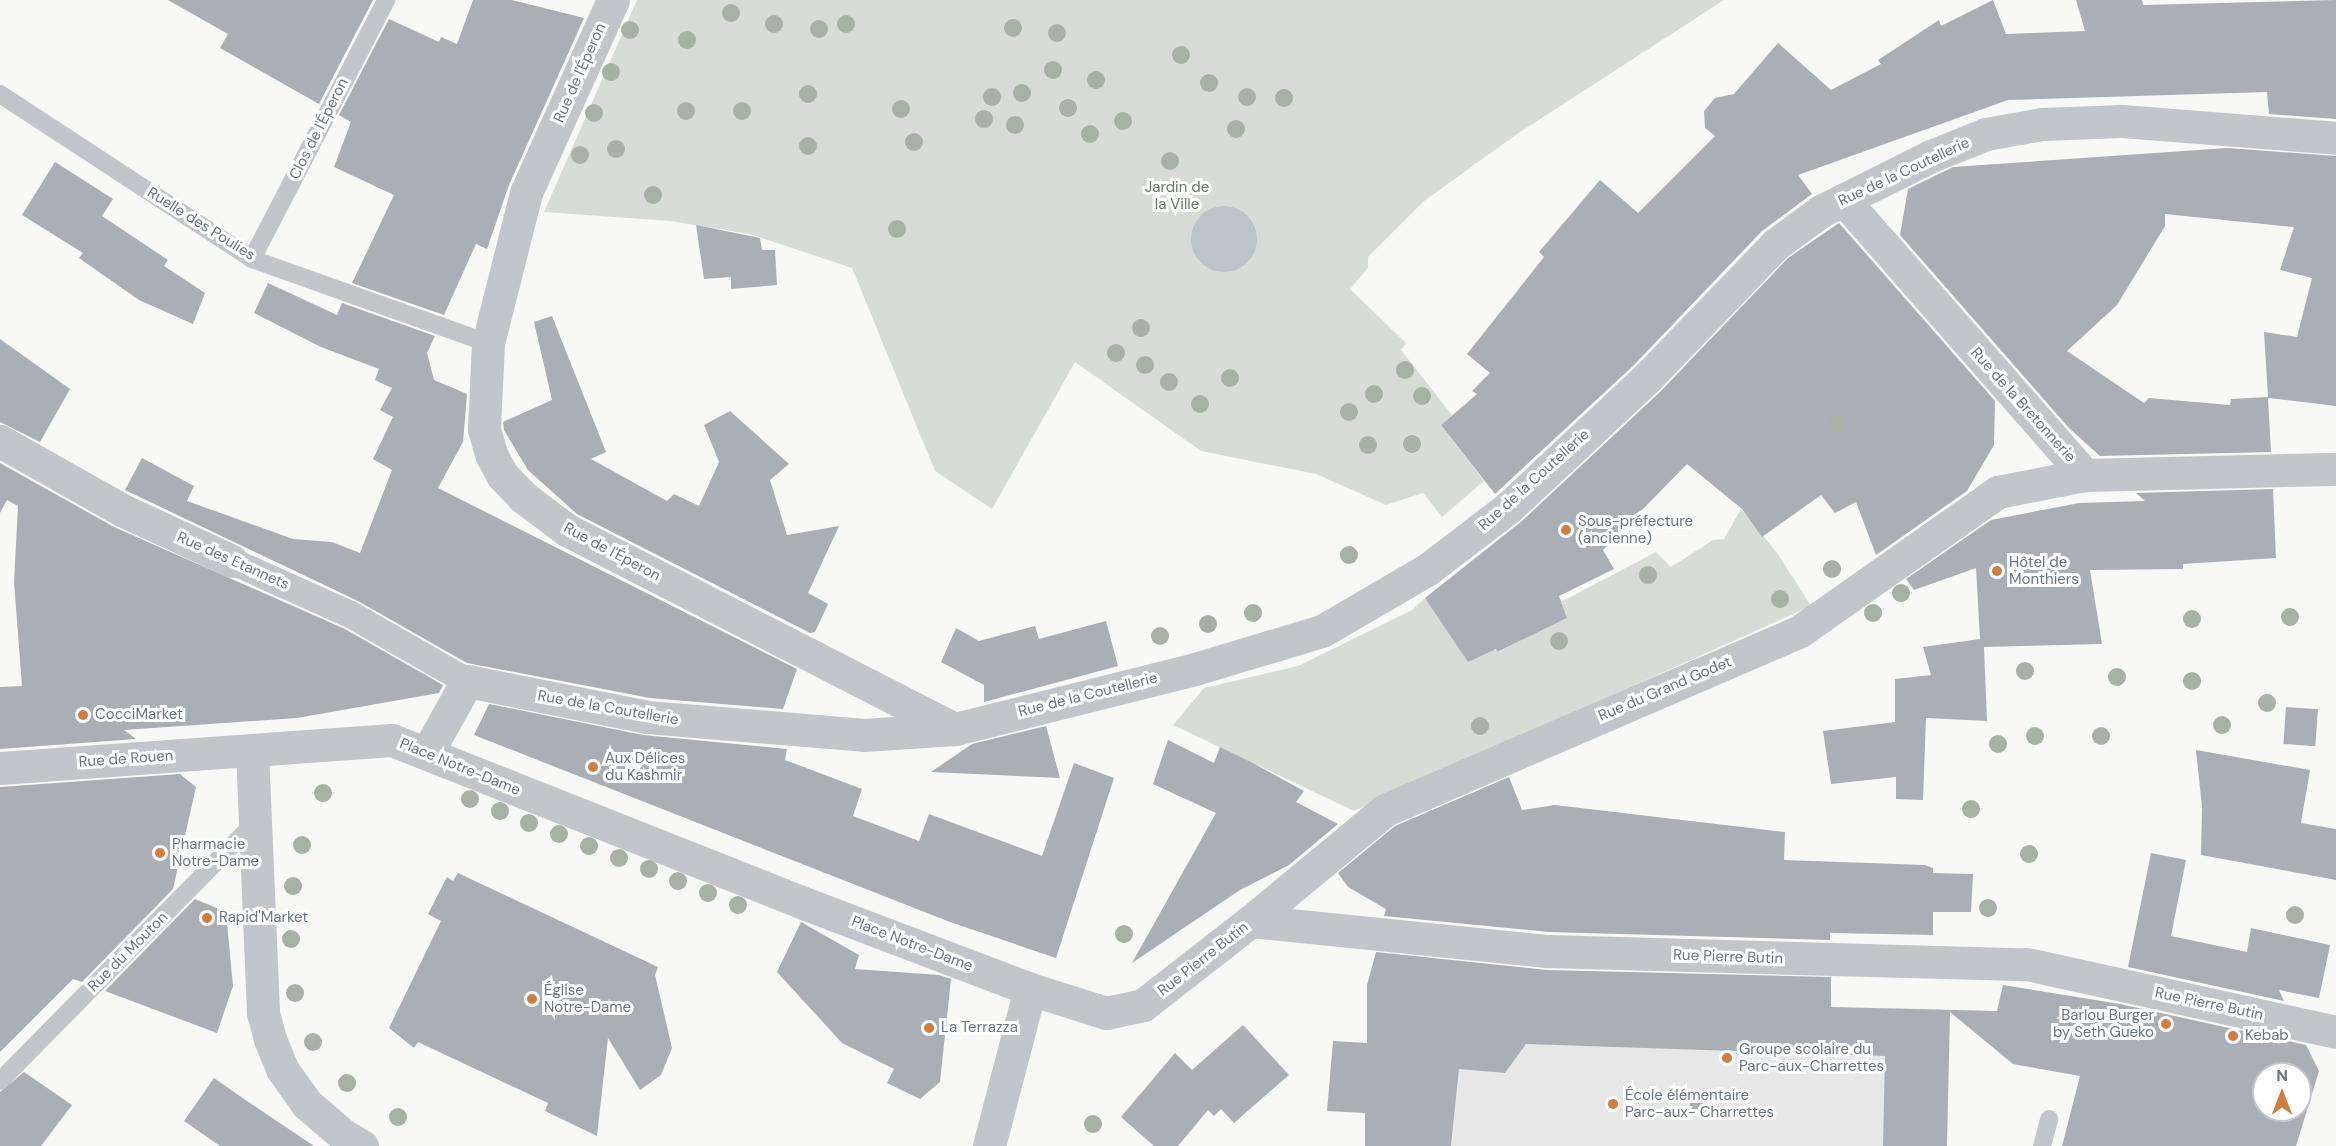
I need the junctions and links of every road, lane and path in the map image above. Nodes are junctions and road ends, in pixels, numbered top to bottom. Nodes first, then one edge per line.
1 (386, 0) edge
2 (613, 0) edge
3 (0, 94) edge
4 (2336, 138) edge
5 (1844, 200) junction
6 (252, 259) junction
7 (488, 344) junction
8 (0, 441) edge
9 (2336, 470) edge
10 (2085, 475) junction
11 (232, 561) joint
12 (467, 681) junction
13 (955, 729) junction
14 (252, 750) junction
15 (427, 753) junction
16 (0, 768) edge
17 (255, 822) junction
18 (1251, 921) junction
19 (1030, 990) junction
20 (1143, 1005) joint
21 (2336, 1032) edge
22 (0, 1081) edge
23 (2049, 1119) dead end
24 (347, 1142) edge
25 (989, 1146) edge
26 (2042, 1146) edge

1 - 6 lane, Clos de l'Éperon
2 - 7 street, Rue de l'Éperon
3 - 6 lane, Ruelle des Poulies
4 - 5 street, Rue de la Coutellerie
5 - 10 street, Rue de la Bretonnerie
5 - 13 street, Rue de la Coutellerie
6 - 7 lane, Ruelle des Poulies
7 - 13 street, Rue de l'Éperon
8 - 11 street, Rue des Etannets
9 - 10 street, Rue de la Bretonnerie
10 - 18 street, Rue du Grand Godet
11 - 12 street, Rue des Etannets
12 - 13 street, Rue de la Coutellerie
12 - 15 street
14 - 15 street, Place Notre-Dame
14 - 16 street, Rue de Rouen
14 - 17 street
15 - 19 street, Place Notre-Dame
17 - 22 lane, Rue du Mouton
17 - 24 street
18 - 20 street, Rue Pierre Butin
18 - 21 street, Rue Pierre Butin
19 - 20 street, Place Notre-Dame
19 - 25 street
23 - 26 lane

